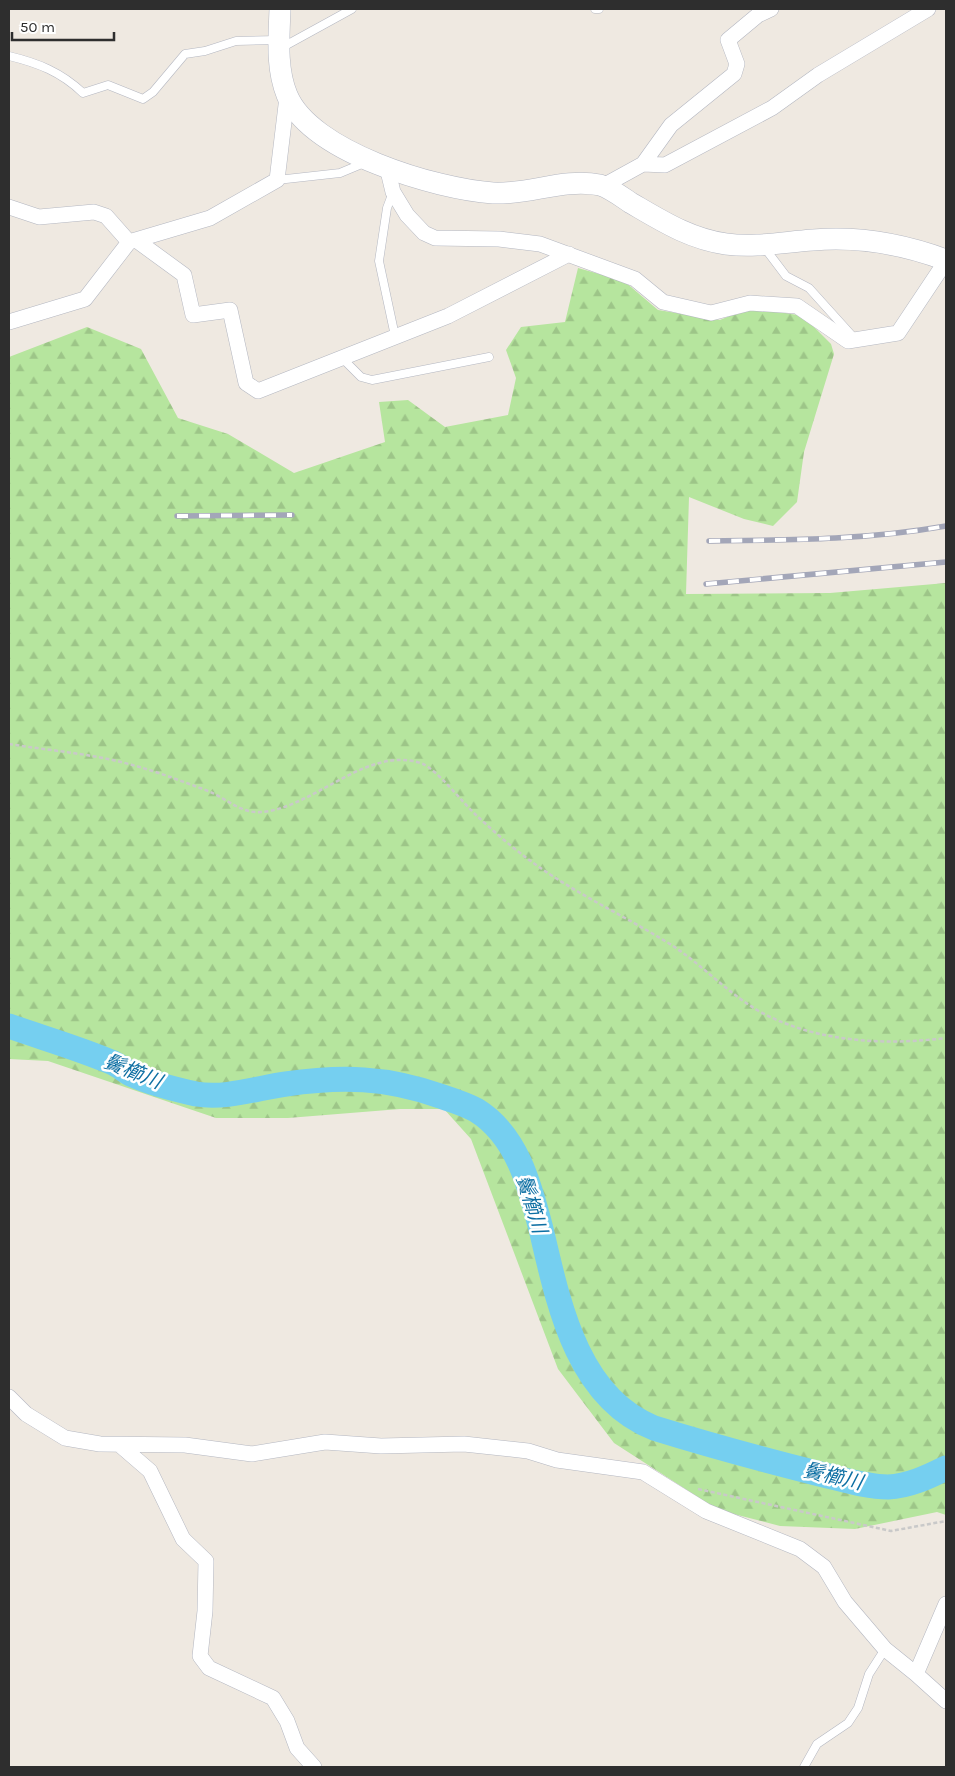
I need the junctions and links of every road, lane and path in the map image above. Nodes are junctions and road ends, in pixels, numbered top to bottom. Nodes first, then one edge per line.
1 (280, 9) edge
2 (352, 9) edge
3 (595, 9) edge
4 (599, 9) edge
5 (771, 9) edge
6 (928, 9) edge
7 (279, 44) junction
8 (9, 56) edge
9 (288, 97) junction
10 (379, 164) junction
11 (643, 164) junction
12 (277, 180) junction
13 (602, 186) junction
14 (393, 192) junction
15 (9, 207) edge
16 (132, 241) junction
17 (763, 245) junction
18 (569, 254) junction
19 (946, 260) edge
20 (9, 322) edge
21 (395, 336) junction
22 (855, 340) junction
23 (340, 357) junction
24 (490, 357) dead end
25 (9, 744) edge
26 (946, 1038) edge
27 (9, 1397) edge
28 (121, 1446) junction
29 (694, 1487) dead end
30 (946, 1521) edge
31 (946, 1604) edge
32 (885, 1649) junction
33 (916, 1674) junction
34 (946, 1701) edge
35 (308, 1765) edge
36 (804, 1767) edge

1 - 7 street
2 - 7 lane
3 - 4 lane
5 - 11 street
6 - 11 street
7 - 8 lane
7 - 9 street
9 - 10 street
9 - 12 street
10 - 12 lane
10 - 13 street
10 - 14 street
11 - 13 street
12 - 16 street
13 - 17 street
14 - 18 street
14 - 21 lane
15 - 16 street
16 - 20 street
16 - 23 street
17 - 19 street
17 - 22 lane
18 - 21 street
18 - 22 street
19 - 22 street
21 - 23 street
23 - 24 lane
25 - 26 path
27 - 28 street
28 - 32 street
28 - 35 street
29 - 30 path
31 - 33 street
32 - 33 street
32 - 36 lane
33 - 34 street

